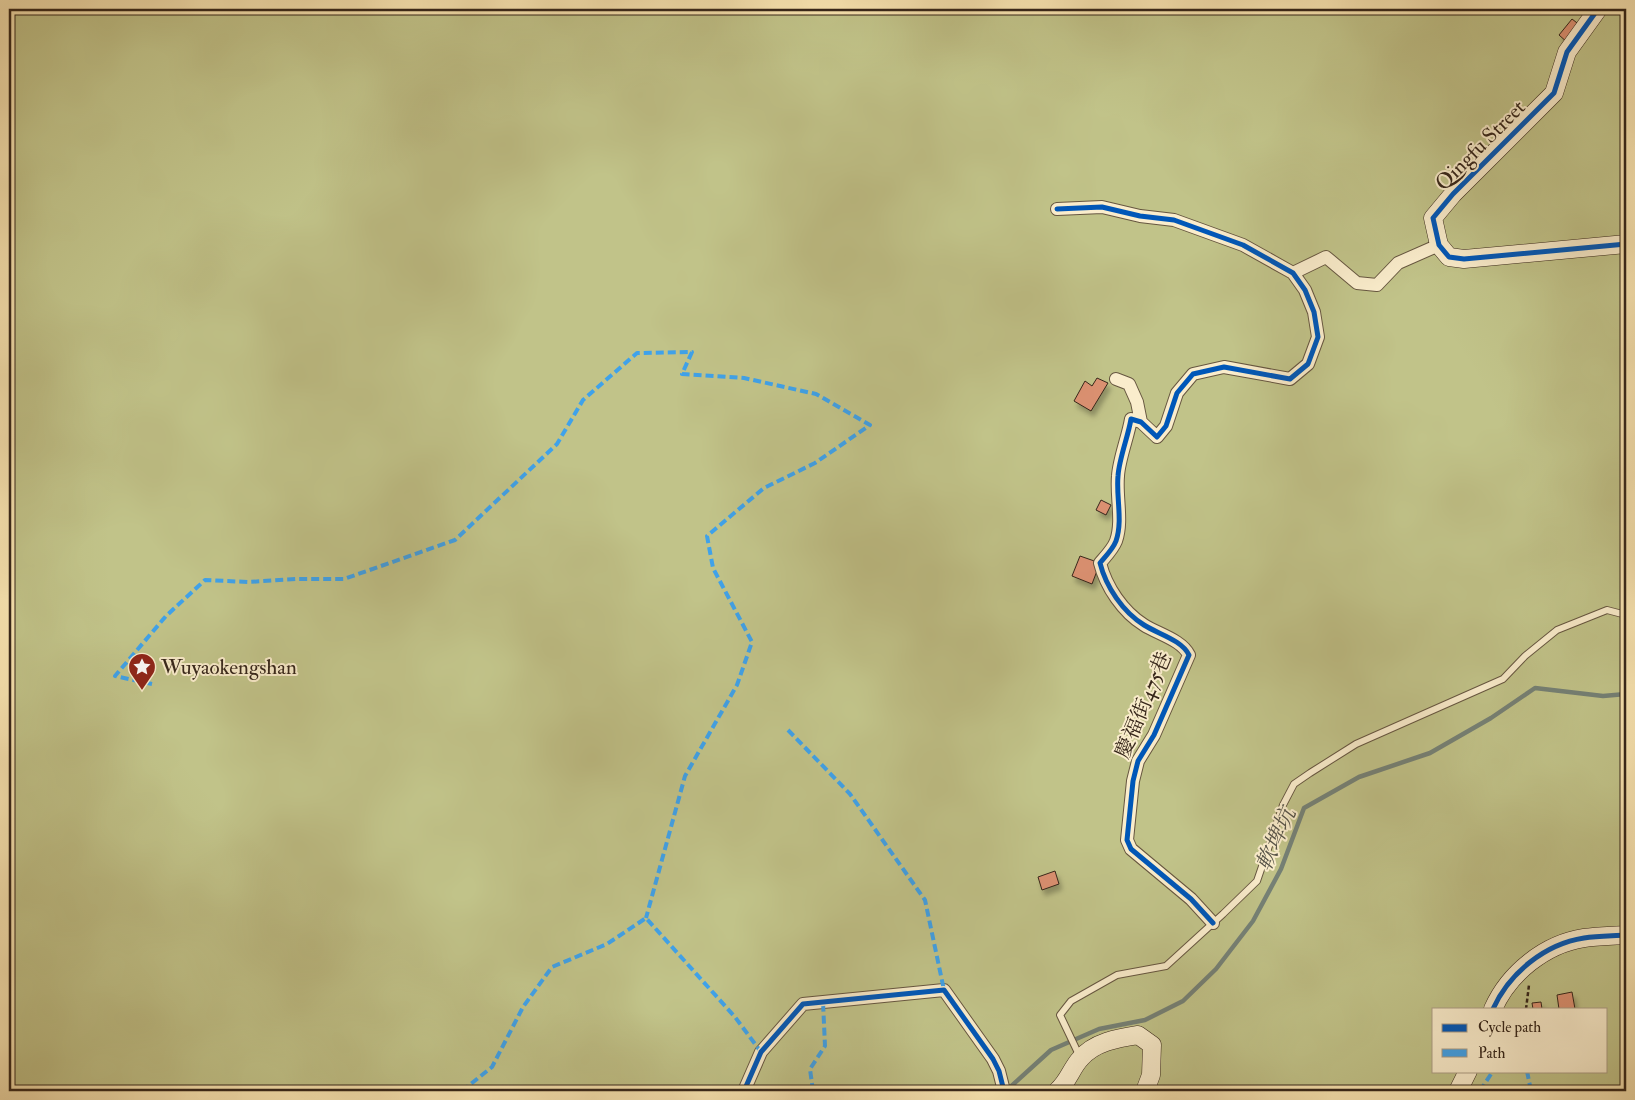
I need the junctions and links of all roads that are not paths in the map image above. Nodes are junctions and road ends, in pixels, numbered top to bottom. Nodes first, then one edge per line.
1 (1598, 9) edge
2 (1058, 209) dead end
3 (1626, 244) edge
4 (1439, 245) junction
5 (1293, 273) junction
6 (1116, 378) dead end
7 (1140, 422) junction
8 (1626, 616) edge
9 (1213, 923) junction
10 (1626, 935) edge
11 (1494, 1008) edge
12 (1081, 1058) junction
13 (1468, 1072) edge
14 (744, 1091) edge
15 (1004, 1091) edge
16 (1057, 1091) edge
17 (1145, 1091) edge
18 (1458, 1091) edge

1 - 4 street, Qingfu Street
2 - 5 street
3 - 4 street
4 - 5 street
5 - 7 street
6 - 7 street
7 - 9 street, 慶福街475巷
8 - 9 lane
9 - 12 lane
10 - 11 street
12 - 16 street
12 - 17 street
13 - 18 street
14 - 15 street

